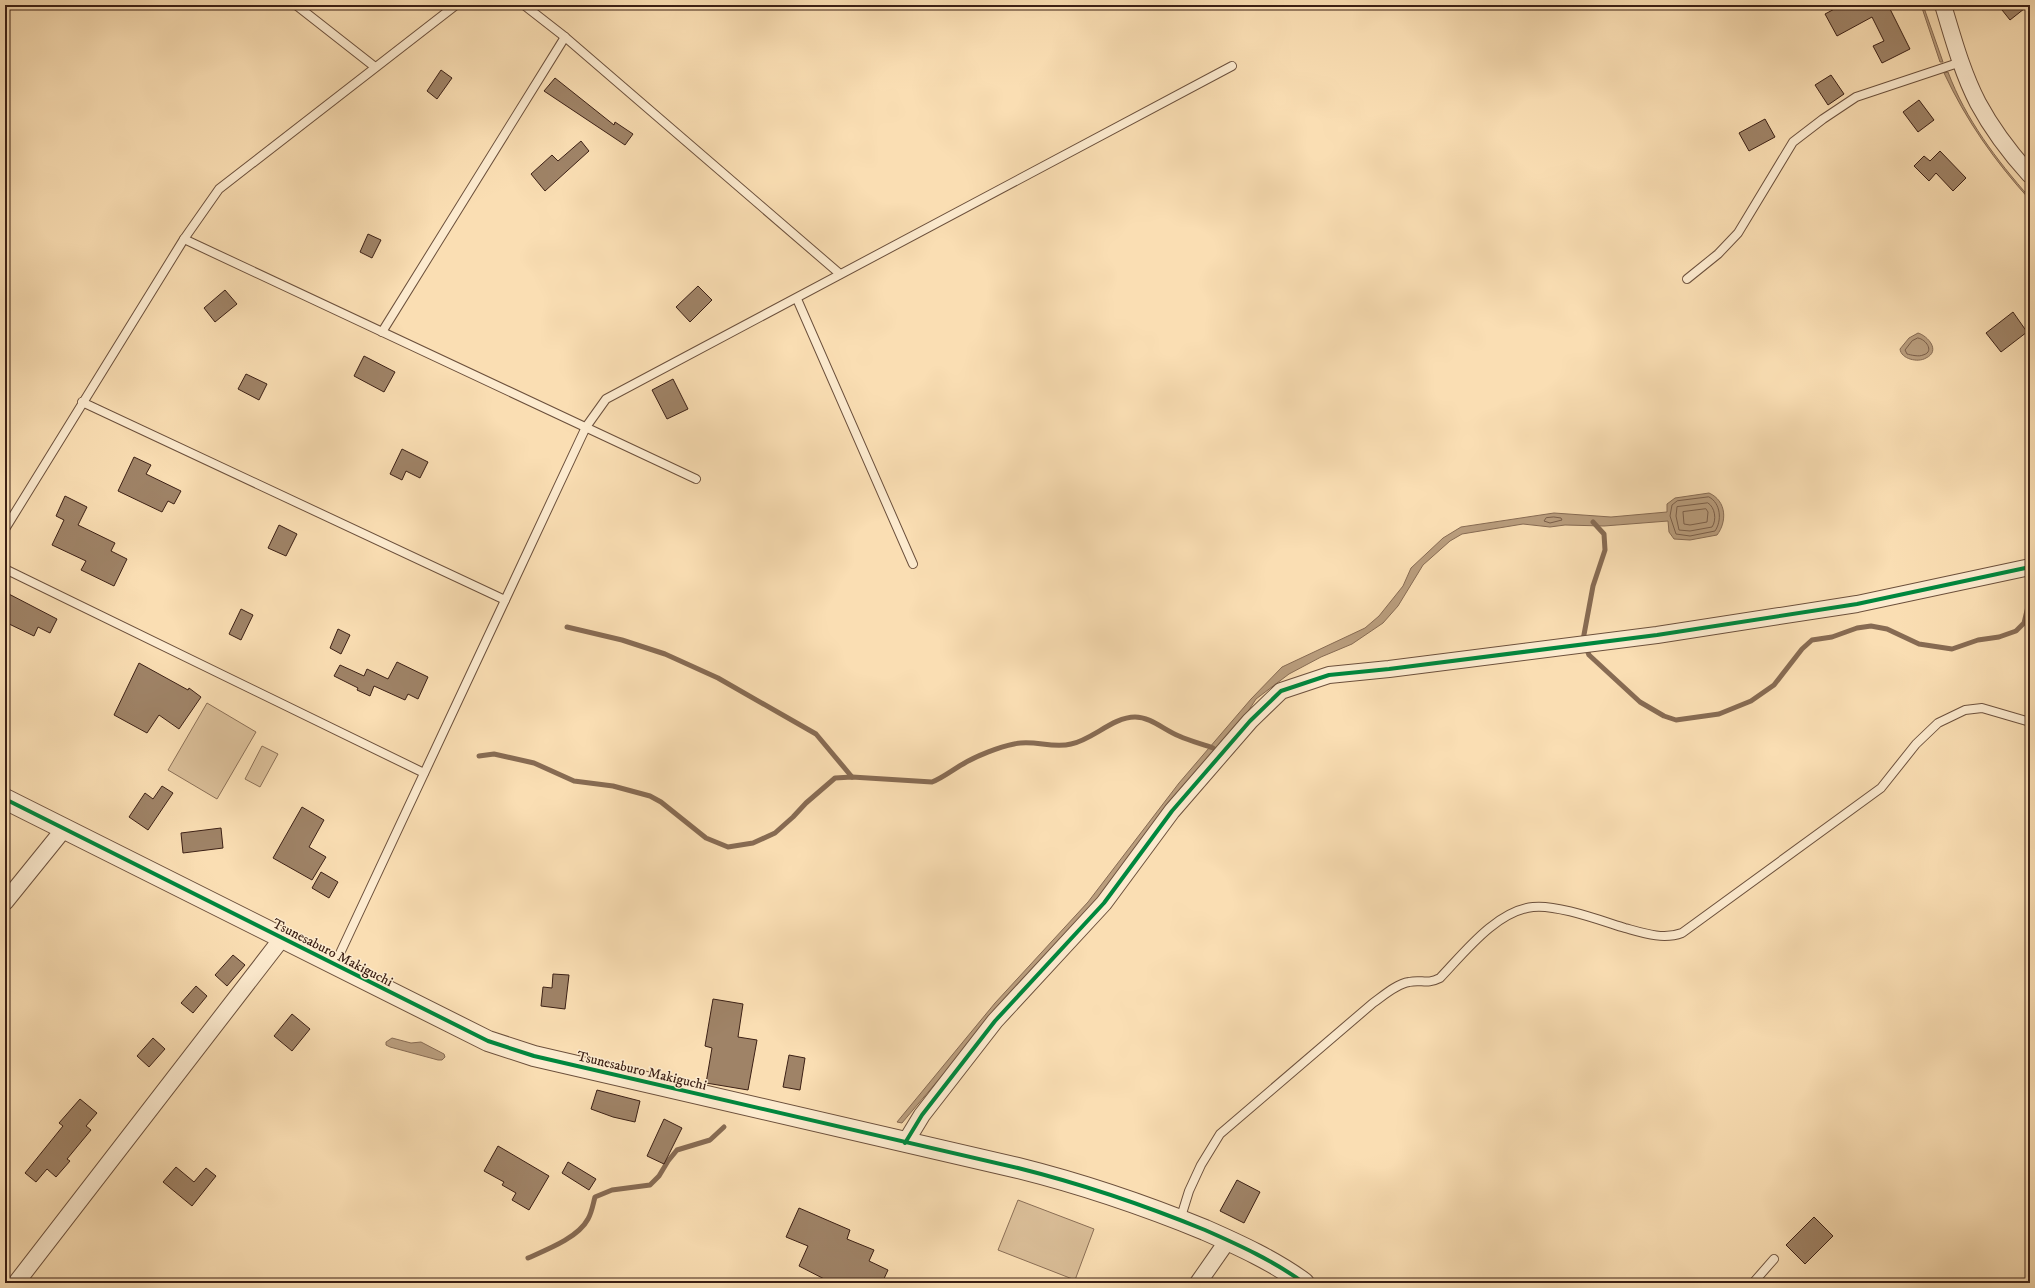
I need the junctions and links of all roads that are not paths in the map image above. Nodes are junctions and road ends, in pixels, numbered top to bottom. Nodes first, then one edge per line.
1 (296, 5) edge
2 (456, 5) edge
3 (524, 5) edge
4 (1943, 5) edge
5 (565, 37) junction
6 (1961, 62) junction
7 (1232, 66) dead end
8 (374, 67) junction
9 (2030, 175) edge
10 (184, 239) junction
11 (840, 274) junction
12 (1687, 279) dead end
13 (797, 299) junction
14 (382, 332) junction
15 (82, 402) junction
16 (586, 427) junction
17 (696, 479) dead end
18 (5, 529) edge
19 (913, 564) dead end
20 (2030, 567) edge
21 (5, 569) edge
22 (505, 600) junction
23 (2030, 722) edge
24 (424, 773) junction
25 (5, 799) edge
26 (64, 829) junction
27 (5, 902) edge
28 (283, 937) junction
29 (334, 964) junction
30 (905, 1143) junction
31 (1180, 1220) junction
32 (1228, 1240) junction
33 (1774, 1259) dead end
34 (16, 1283) edge
35 (1198, 1283) edge
36 (1304, 1283) edge
37 (1753, 1283) edge

1 - 8 lane
2 - 8 lane
3 - 5 lane
4 - 6 street
5 - 11 lane
5 - 14 lane
6 - 9 street
6 - 12 lane
7 - 11 lane
8 - 10 lane
10 - 14 lane
10 - 15 lane
11 - 13 lane
13 - 16 lane
13 - 19 lane
14 - 16 lane
15 - 18 lane
15 - 22 lane
16 - 17 lane
16 - 22 lane
20 - 30 street
21 - 24 lane
22 - 24 lane
23 - 31 lane
24 - 29 lane
25 - 26 street, Tsunesaburo Makiguchi
26 - 27 street
26 - 28 street, Tsunesaburo Makiguchi
28 - 29 street, Tsunesaburo Makiguchi
28 - 34 street
29 - 30 street, Tsunesaburo Makiguchi
30 - 31 street, Tsunesaburo Makiguchi
31 - 32 street, Tsunesaburo Makiguchi
32 - 35 street
32 - 36 street, Tsunesaburo Makiguchi
33 - 37 lane

